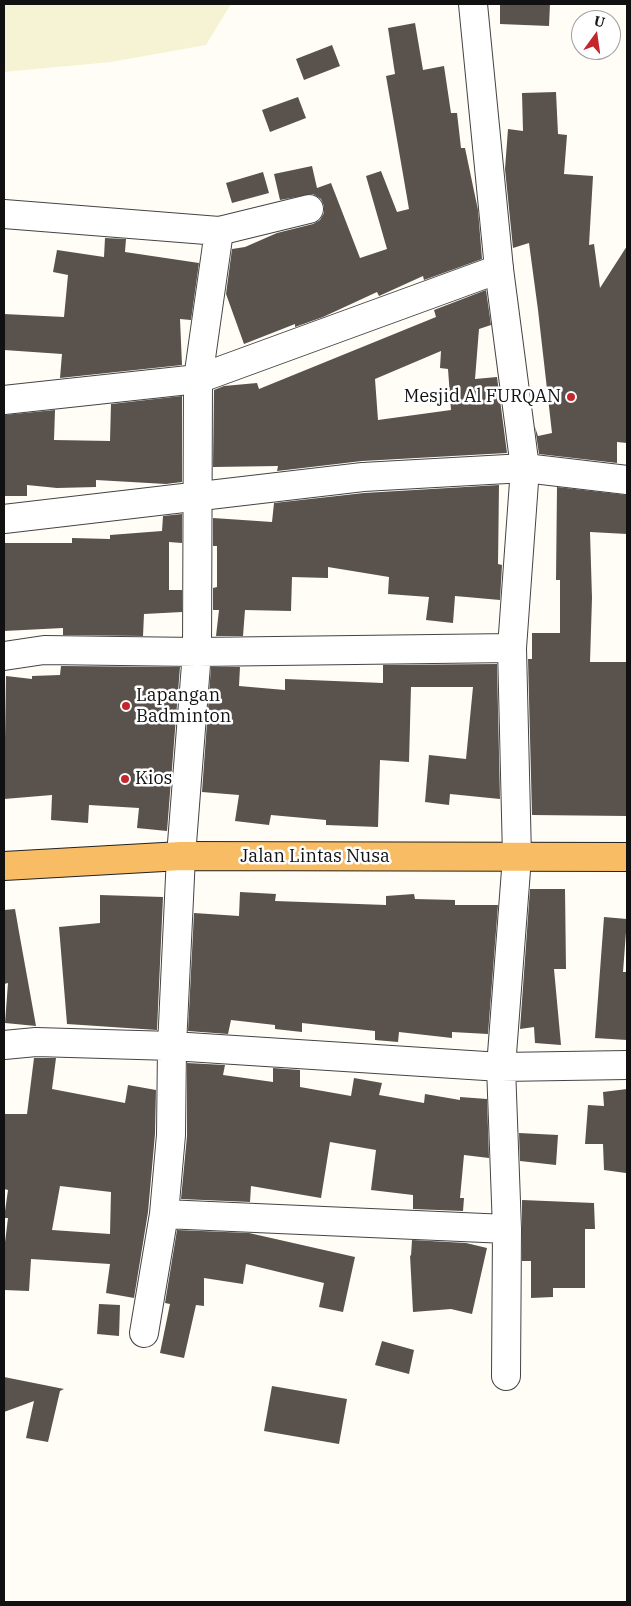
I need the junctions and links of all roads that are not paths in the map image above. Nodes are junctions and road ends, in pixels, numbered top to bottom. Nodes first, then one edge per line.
1 (473, 4) edge
2 (309, 209) dead end
3 (4, 214) edge
4 (219, 231) junction
5 (499, 269) junction
6 (198, 379) junction
7 (4, 400) edge
8 (525, 468) junction
9 (627, 480) edge
10 (198, 498) junction
11 (4, 519) edge
12 (512, 648) junction
13 (197, 652) junction
14 (4, 656) edge
15 (182, 856) junction
16 (517, 857) junction
17 (627, 857) edge
18 (4, 866) edge
19 (4, 1045) edge
20 (172, 1046) junction
21 (627, 1065) edge
22 (501, 1067) junction
23 (164, 1214) junction
24 (506, 1229) junction
25 (144, 1333) dead end
26 (506, 1376) dead end

1 - 5 street
2 - 4 street
3 - 4 street
4 - 6 street
5 - 6 street
5 - 8 street
6 - 7 street
6 - 10 street
8 - 9 street
8 - 10 street
8 - 12 street
10 - 11 street
10 - 13 street
12 - 13 street
12 - 16 street
13 - 14 street
13 - 15 street
15 - 16 highway, Jalan Lintas Nusa
15 - 18 highway, Jalan Lintas Nusa
15 - 20 street
16 - 17 highway, Jalan Lintas Nusa
16 - 22 street
19 - 20 street
20 - 22 street
20 - 23 street
21 - 22 street
22 - 24 street
23 - 24 street
23 - 25 street
24 - 26 street

